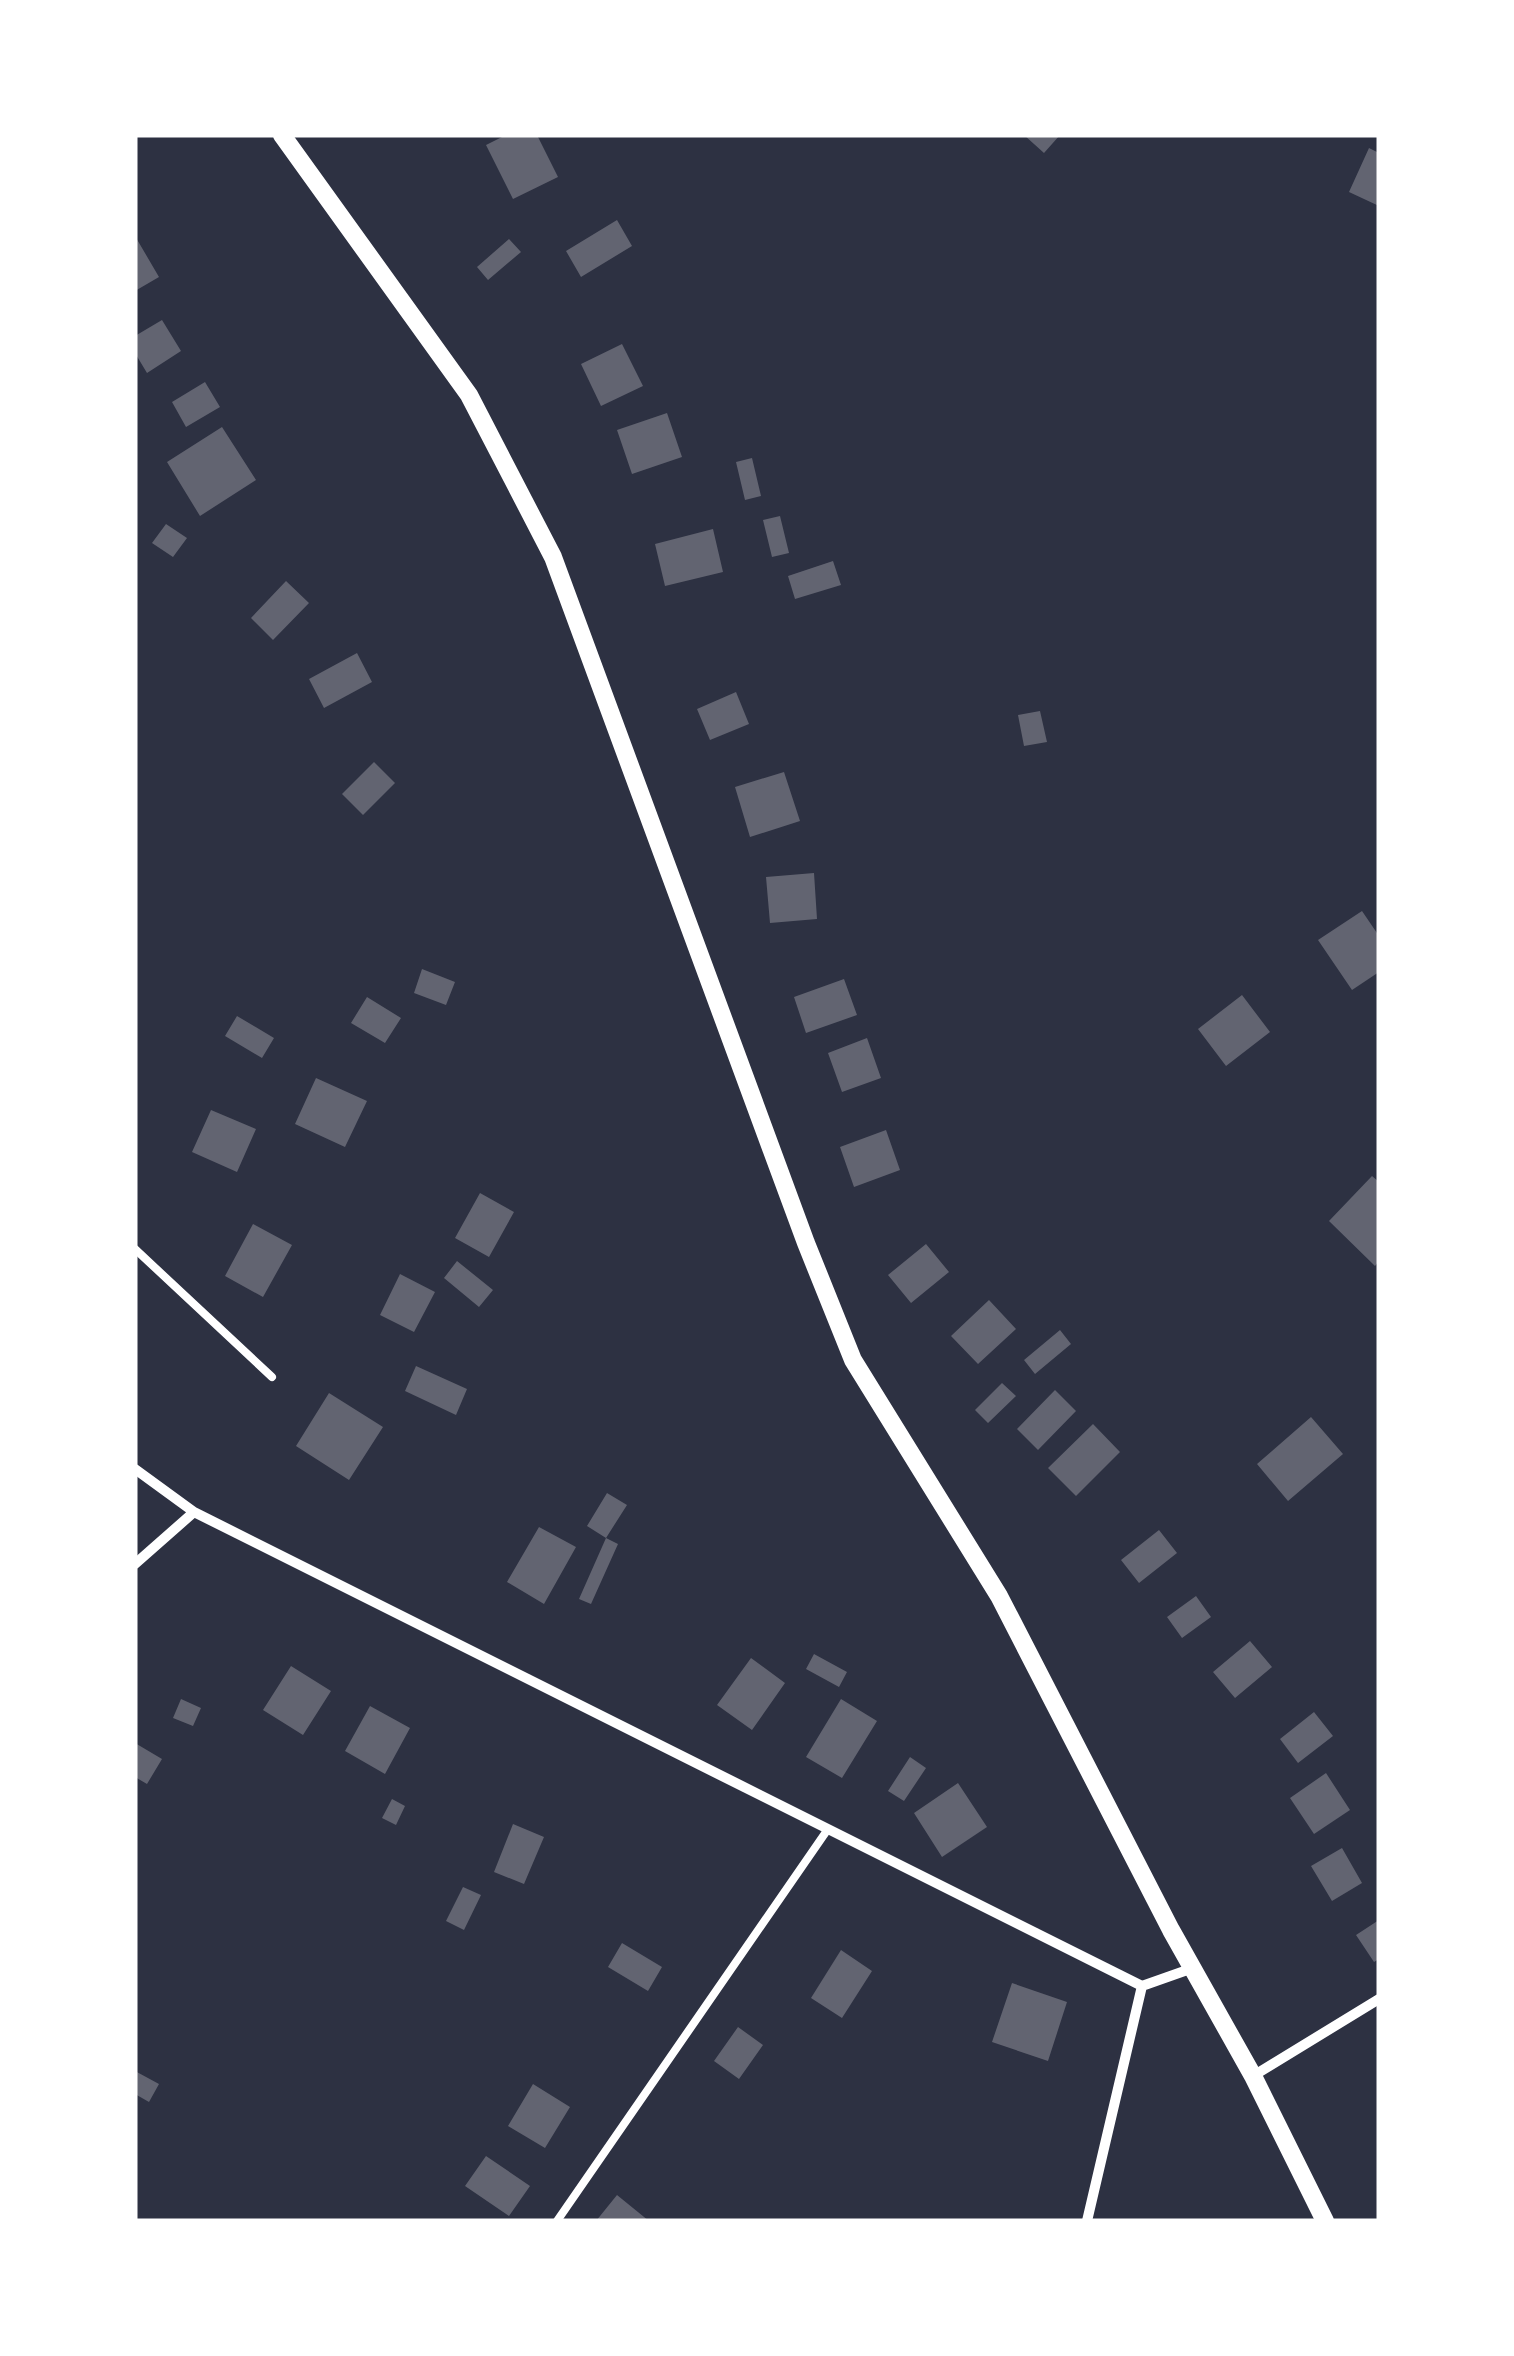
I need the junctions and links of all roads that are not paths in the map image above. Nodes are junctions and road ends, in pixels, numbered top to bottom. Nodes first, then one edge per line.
1 (282, 135) edge
2 (135, 1249) edge
3 (272, 1378) dead end
4 (135, 1469) edge
5 (194, 1512) junction
6 (135, 1564) edge
7 (828, 1829) junction
8 (1194, 1968) junction
9 (1142, 1986) junction
10 (1379, 1999) edge
11 (1253, 2076) junction
12 (557, 2221) edge
13 (1087, 2221) edge
14 (1325, 2221) edge

1 - 8 street
2 - 3 lane
4 - 5 street
5 - 6 street
5 - 7 street
7 - 9 street
7 - 12 lane
8 - 9 street
8 - 11 street
9 - 13 street
10 - 11 street
11 - 14 street

